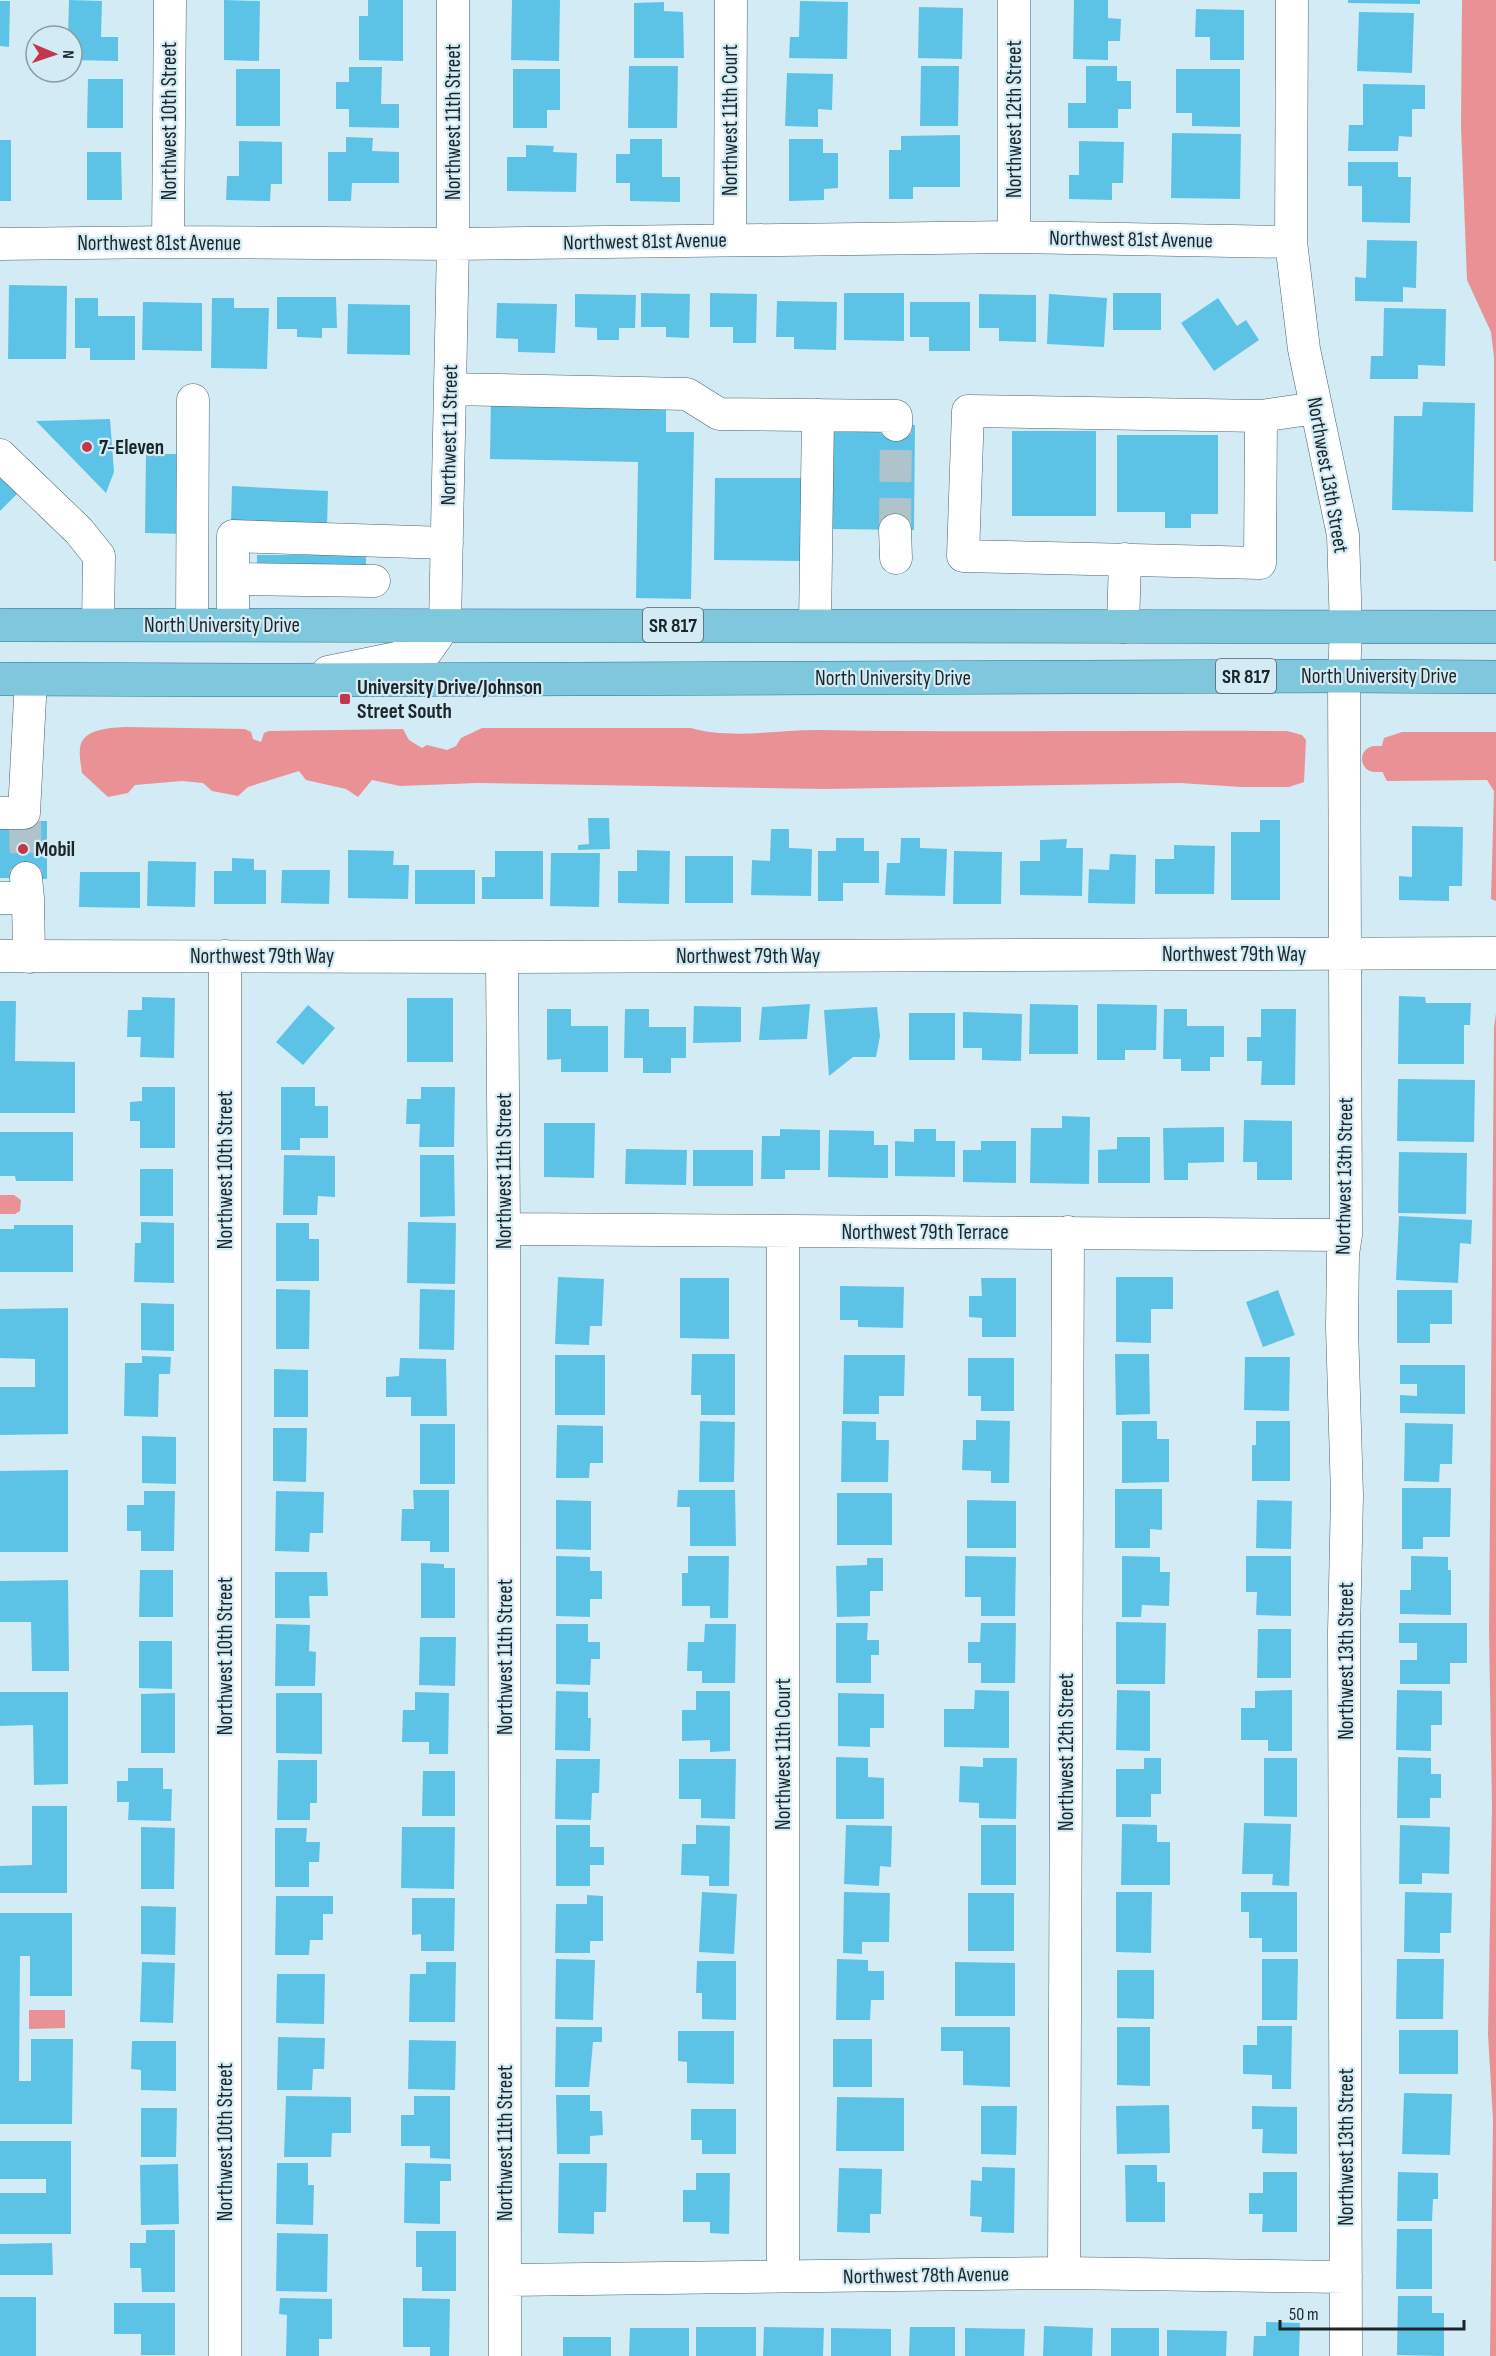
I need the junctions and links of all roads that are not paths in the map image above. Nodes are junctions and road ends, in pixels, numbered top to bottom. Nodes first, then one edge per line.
1 (170, 0) edge
2 (453, 0) edge
3 (731, 0) edge
4 (1014, 0) edge
5 (1292, 0) edge
6 (1014, 237) junction
7 (730, 239) junction
8 (168, 242) junction
9 (1291, 242) junction
10 (0, 244) edge
11 (453, 244) junction
12 (450, 389) junction
13 (193, 400) dead end
14 (1316, 408) junction
15 (818, 415) junction
16 (1261, 416) junction
17 (896, 425) dead end
18 (0, 455) edge
19 (402, 541) junction
20 (447, 543) junction
21 (1134, 560) junction
22 (233, 579) junction
23 (374, 581) junction
24 (98, 625) junction
25 (192, 625) junction
26 (233, 625) junction
27 (371, 625) junction
28 (445, 625) junction
29 (0, 626) edge
30 (814, 626) junction
31 (1132, 627) junction
32 (1496, 627) edge
33 (1346, 628) junction
34 (1344, 676) junction
35 (1496, 677) edge
36 (15, 679) edge
37 (289, 680) junction
38 (16, 816) tunnel mouth
39 (18, 891) tunnel mouth
40 (1345, 953) junction
41 (1496, 953) edge
42 (225, 956) junction
43 (14, 957) edge
44 (502, 957) junction
45 (504, 1229) junction
46 (783, 1232) junction
47 (1068, 1232) junction
48 (1346, 1235) junction
49 (1064, 2273) junction
50 (783, 2276) junction
51 (1346, 2277) junction
52 (505, 2280) junction
53 (225, 2356) edge
54 (505, 2356) edge
55 (1346, 2356) edge

1 - 8 street, Northwest 10th Street
2 - 11 street, Northwest 11th Street
3 - 7 street, Northwest 11th Court
4 - 6 street, Northwest 12th Street
5 - 9 street, Northwest 13th Street
6 - 7 street, Northwest 81st Avenue
6 - 9 street, Northwest 81st Avenue
7 - 11 street, Northwest 81st Avenue
8 - 10 street, Northwest 81st Avenue
8 - 11 street, Northwest 81st Avenue
9 - 14 street, Northwest 13th Street
11 - 12 street, Northwest 11 Street
12 - 15 street
12 - 20 street, Northwest 11 Street
13 - 25 street
14 - 16 street
14 - 33 street, Northwest 13th Street
15 - 17 street
15 - 30 street
16 - 21 street
16 - 21 street
18 - 24 street
19 - 20 street
19 - 22 street
19 - 23 street
20 - 28 street, Northwest 11 Street
21 - 31 street
22 - 23 street
22 - 26 street
23 - 27 street
24 - 25 main road, North University Drive / SR 817
24 - 29 main road, North University Drive / SR 817
25 - 26 main road, North University Drive / SR 817
26 - 27 main road, North University Drive / SR 817
27 - 28 main road, North University Drive / SR 817
28 - 30 main road, North University Drive / SR 817
28 - 37 street, North University Drive
30 - 31 main road, North University Drive / SR 817
31 - 33 main road, North University Drive / SR 817
32 - 33 main road, North University Drive / SR 817
33 - 34 street, Northwest 13th Street
34 - 35 main road, North University Drive / SR 817
34 - 37 main road, North University Drive / SR 817
34 - 40 street, Northwest 13th Street
36 - 37 main road, North University Drive / SR 817
36 - 38 street
39 - 43 street
40 - 41 street, Northwest 79th Way
40 - 44 street, Northwest 79th Way
40 - 48 street, Northwest 13th Street
42 - 43 street, Northwest 79th Way
42 - 44 street, Northwest 79th Way
42 - 53 street, Northwest 10th Street
44 - 45 street, Northwest 11th Street
45 - 46 street, Northwest 79th Terrace
45 - 52 street, Northwest 11th Street
46 - 47 street, Northwest 79th Terrace
46 - 50 street, Northwest 11th Court
47 - 48 street, Northwest 79th Terrace
47 - 49 street, Northwest 12th Street
48 - 51 street, Northwest 13th Street
49 - 50 street, Northwest 78th Avenue
49 - 51 street, Northwest 78th Avenue
50 - 52 street, Northwest 78th Avenue
51 - 55 street, Northwest 13th Street
52 - 54 street, Northwest 11th Street

